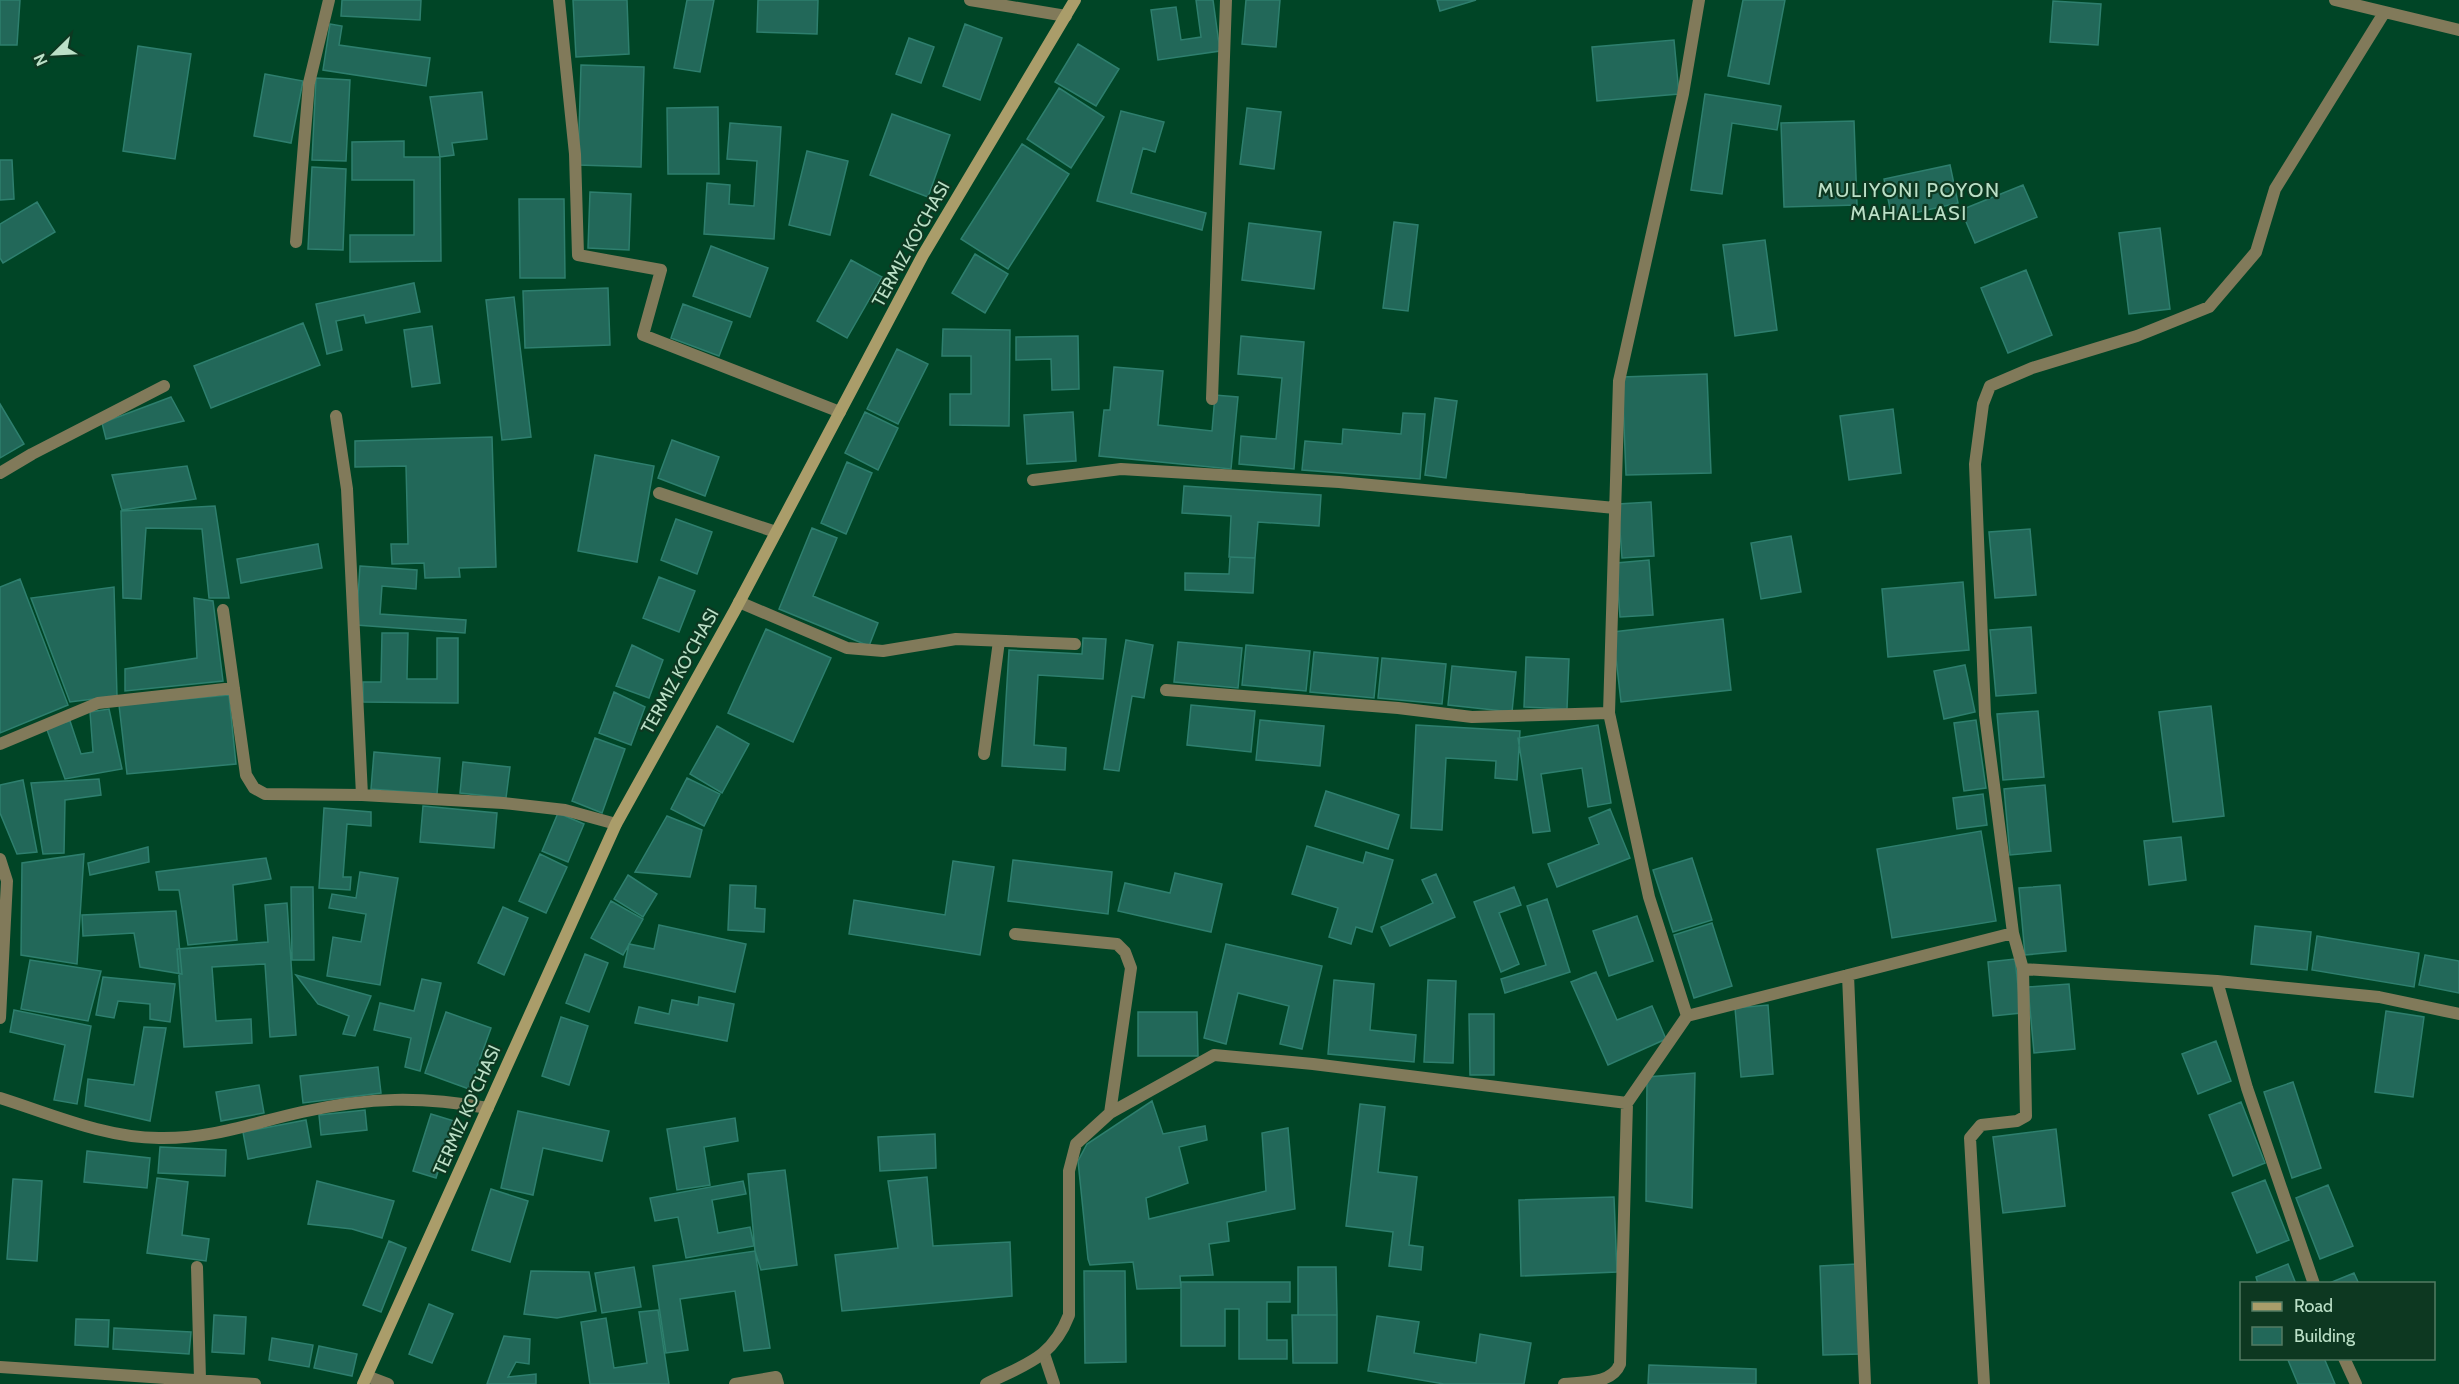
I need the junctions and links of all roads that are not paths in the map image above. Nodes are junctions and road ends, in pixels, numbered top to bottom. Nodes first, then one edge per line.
1 (328, 0) edge
2 (559, 0) edge
3 (970, 0) edge
4 (1075, 0) edge
5 (1226, 0) edge
6 (1699, 0) edge
7 (2335, 0) edge
8 (2384, 13) junction
9 (1066, 16) junction
10 (2459, 30) edge
11 (296, 242) dead end
12 (164, 386) dead end
13 (1212, 399) dead end
14 (840, 412) junction
15 (336, 416) dead end
16 (0, 473) edge
17 (1033, 480) dead end
18 (659, 493) dead end
19 (1615, 508) junction
20 (776, 532) junction
21 (740, 602) junction
22 (223, 610) dead end
23 (999, 641) junction
24 (1075, 644) dead end
25 (234, 688) junction
26 (1166, 690) dead end
27 (1610, 713) junction
28 (0, 744) edge
29 (984, 754) dead end
30 (362, 795) junction
31 (616, 824) junction
32 (0, 859) edge
33 (2013, 933) junction
34 (1015, 934) dead end
35 (2023, 969) junction
36 (1848, 975) junction
37 (2217, 981) junction
38 (2459, 1014) edge
39 (1687, 1016) junction
40 (0, 1018) edge
41 (0, 1098) edge
42 (1627, 1103) junction
43 (488, 1108) junction
44 (1110, 1113) junction
45 (197, 1267) dead end
46 (2313, 1282) edge
47 (1044, 1354) junction
48 (2344, 1360) edge
49 (0, 1367) edge
50 (200, 1379) junction
51 (365, 1380) edge
52 (255, 1384) edge
53 (388, 1384) edge
54 (735, 1384) edge
55 (778, 1384) edge
56 (986, 1384) edge
57 (1054, 1384) edge
58 (1564, 1384) edge
59 (1864, 1384) edge
60 (1984, 1384) edge
61 (2356, 1384) edge

1 - 11 street
2 - 14 street
3 - 9 street
4 - 9 main road, TERMIZ KO'CHASI
5 - 13 street
6 - 19 street
7 - 8 street
8 - 10 street
8 - 33 street
9 - 14 main road, TERMIZ KO'CHASI
12 - 16 street
14 - 20 main road, TERMIZ KO'CHASI
15 - 30 street
17 - 19 street
18 - 20 street
19 - 27 street
20 - 21 main road, TERMIZ KO'CHASI
21 - 23 street
21 - 31 main road, TERMIZ KO'CHASI
22 - 25 street
23 - 24 street
23 - 29 street
25 - 28 street
25 - 30 street
26 - 27 street
27 - 39 street
30 - 31 street
31 - 43 main road, TERMIZ KO'CHASI
32 - 40 street
33 - 35 street
33 - 36 street
34 - 44 street
35 - 37 street
35 - 60 street
36 - 39 street
36 - 59 street
37 - 38 street
37 - 46 street
39 - 42 street
41 - 43 street
42 - 44 street
42 - 58 street
43 - 51 main road, TERMIZ KO'CHASI
44 - 47 street
45 - 50 street
47 - 56 street
47 - 57 street
48 - 61 street
49 - 50 street
50 - 52 street
51 - 53 street
54 - 55 street

